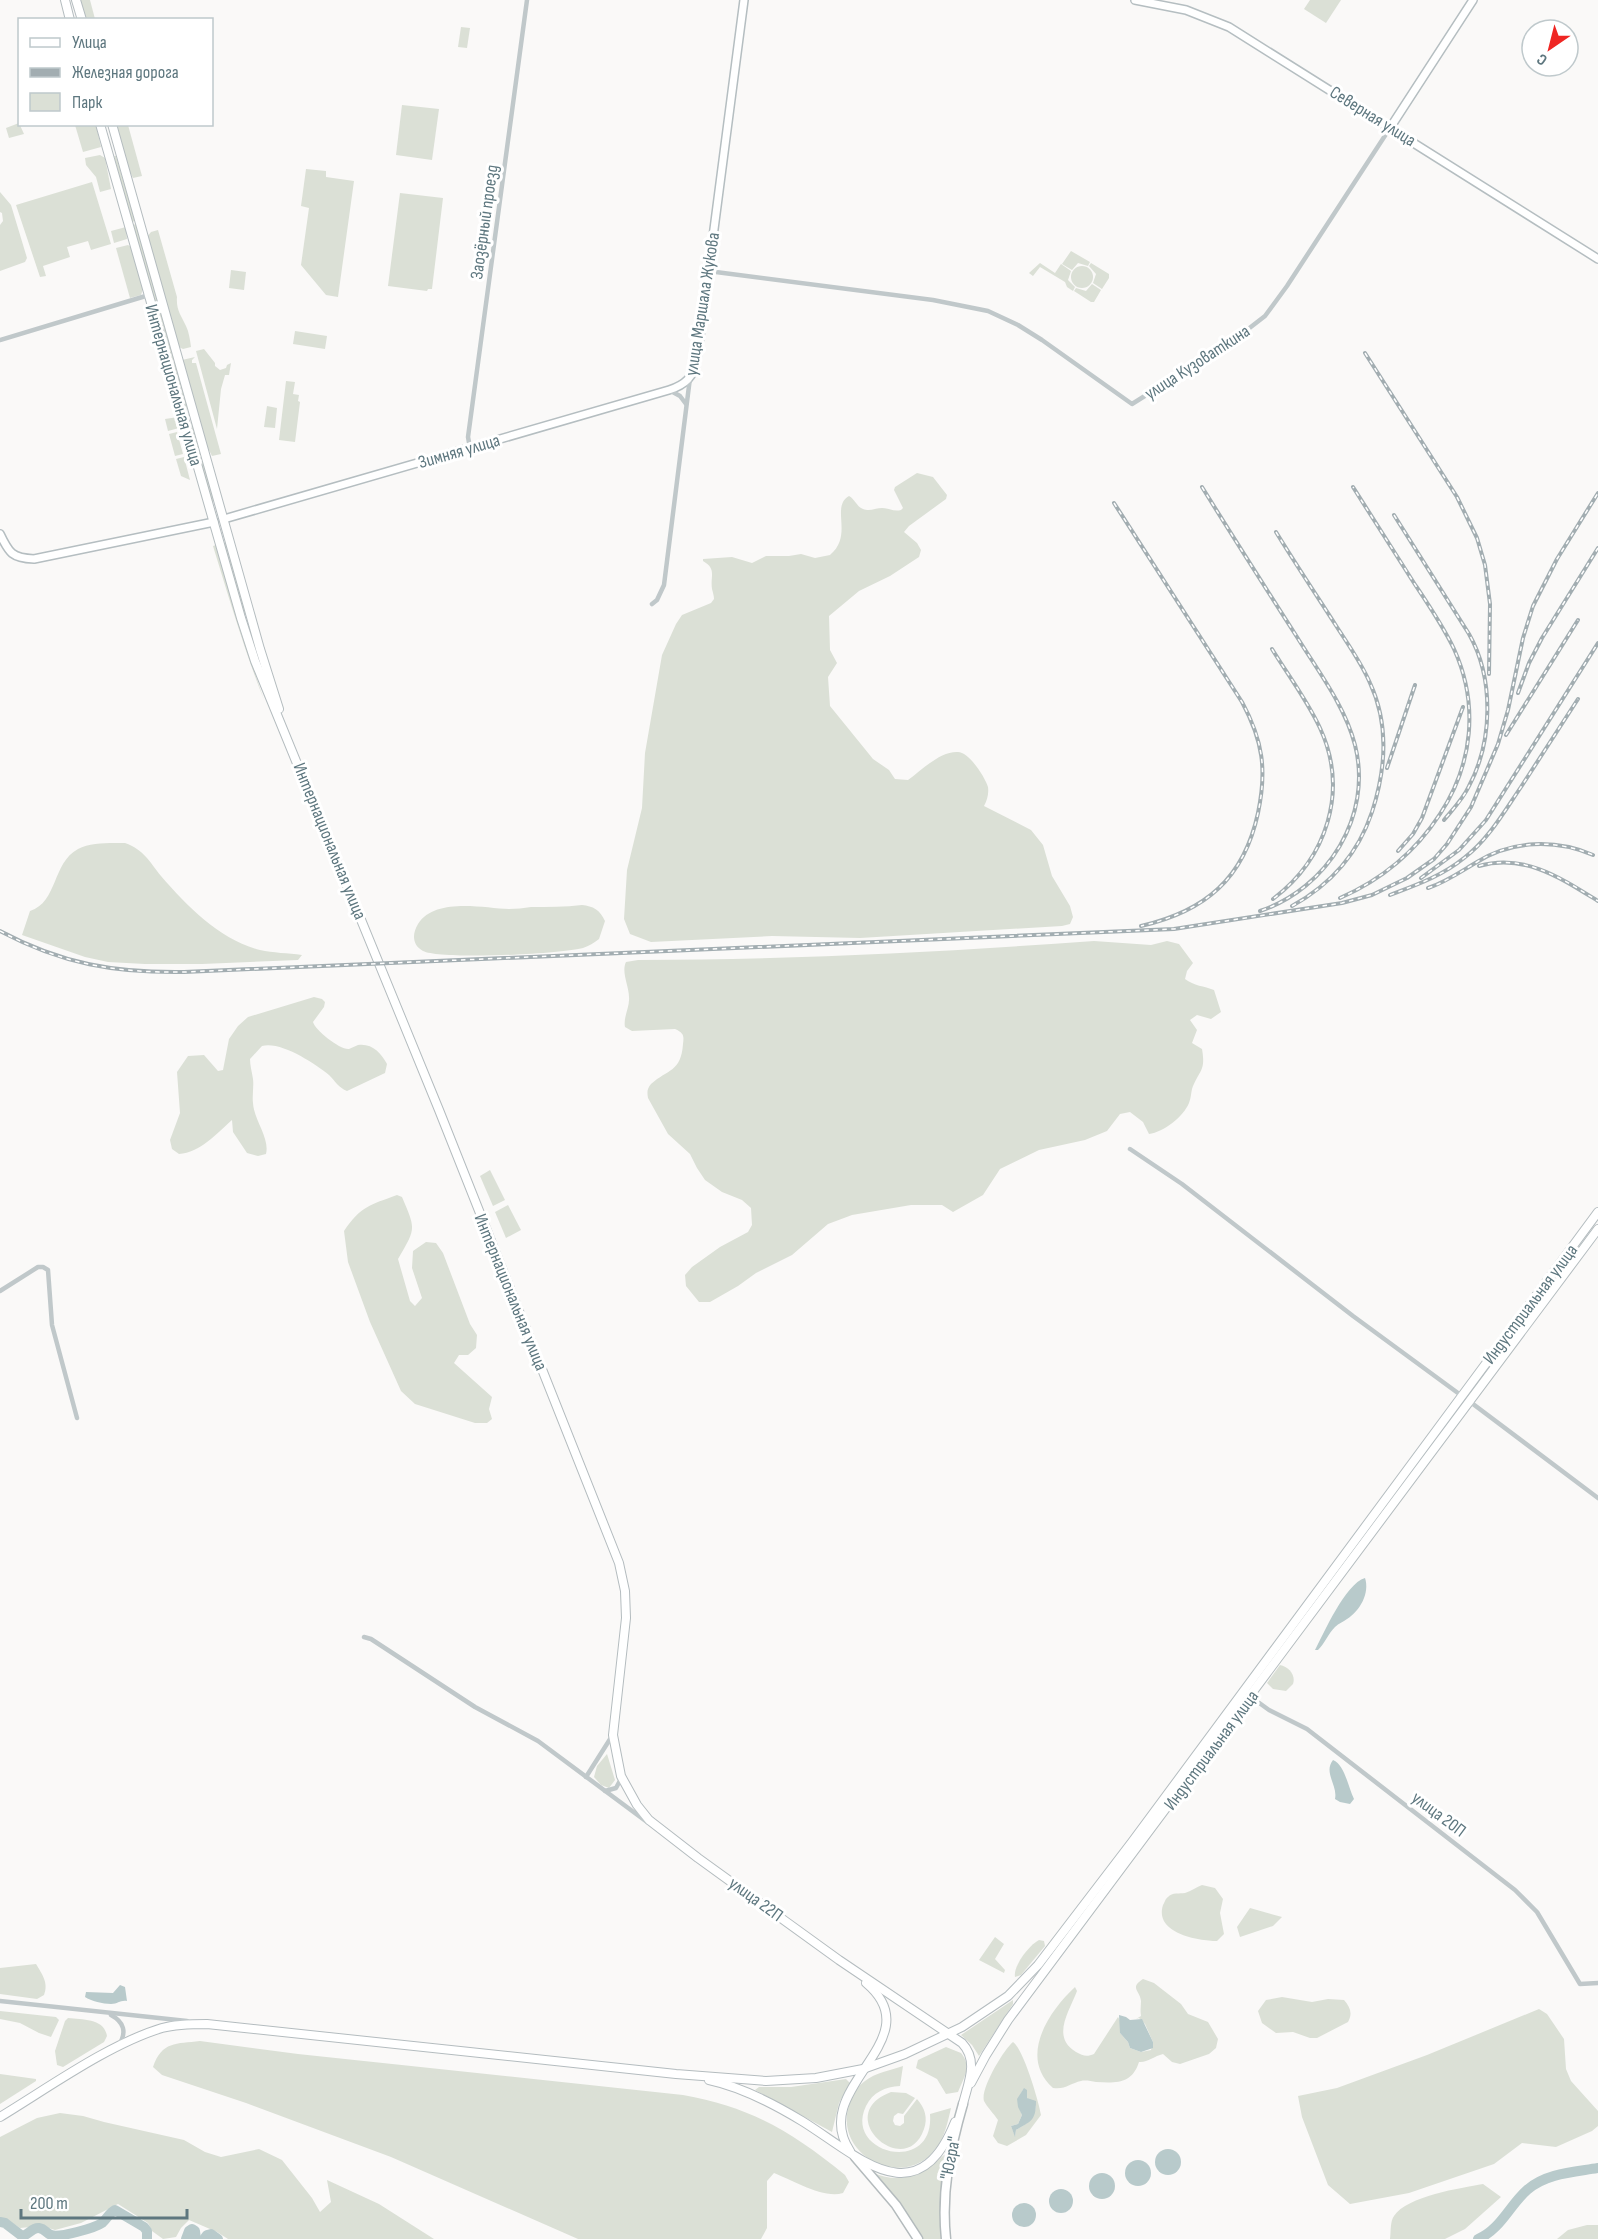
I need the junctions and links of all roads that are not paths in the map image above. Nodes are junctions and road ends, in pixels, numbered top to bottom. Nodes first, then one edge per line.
1 (65, 0) edge
2 (76, 0) edge
3 (527, 0) edge
4 (744, 0) edge
5 (1135, 0) edge
6 (1473, 0) edge
7 (70, 18) edge
8 (81, 18) edge
9 (101, 126) edge
10 (113, 126) edge
11 (1390, 128) junction
12 (118, 147) junction
13 (107, 150) junction
14 (1598, 259) edge
15 (708, 271) junction
16 (149, 296) junction
17 (0, 340) edge
18 (690, 377) junction
19 (669, 390) junction
20 (688, 393) junction
21 (686, 404) junction
22 (194, 416) junction
23 (184, 419) junction
24 (470, 448) junction
25 (224, 519) junction
26 (214, 522) junction
27 (0, 534) edge
28 (652, 604) dead end
29 (291, 745) junction
30 (1130, 1149) dead end
31 (1598, 1212) edge
32 (1598, 1229) edge
33 (0, 1291) edge
34 (1462, 1396) junction
35 (1470, 1402) junction
36 (77, 1418) dead end
37 (1598, 1498) edge
38 (364, 1637) dead end
39 (1251, 1697) junction
40 (613, 1735) junction
41 (604, 1752) junction
42 (616, 1756) junction
43 (586, 1777) junction
44 (622, 1777) junction
45 (603, 1790) junction
46 (672, 1838) junction
47 (839, 1960) junction
48 (1598, 1983) edge
49 (0, 2001) edge
50 (106, 2013) junction
51 (207, 2024) junction
52 (949, 2034) junction
53 (118, 2047) junction
54 (863, 2069) junction
55 (675, 2074) junction
56 (963, 2104) junction
57 (0, 2117) edge
58 (855, 2157) junction
59 (918, 2239) edge
60 (946, 2239) edge

1 - 7 main road
2 - 8 main road
3 - 24 street, Заозёрный проезд
4 - 15 main road, улица Маршала Жукова
5 - 11 main road, Северная улица
6 - 11 main road, улица Кузоваткина
9 - 13 main road, Интернациональная улица
10 - 12 main road, Интернациональная улица
11 - 14 main road, Северная улица
11 - 15 street, улица Кузоваткина
12 - 13 main road
12 - 22 main road, Интернациональная улица
13 - 16 main road, Интернациональная улица
15 - 18 main road, улица Маршала Жукова
16 - 17 street
16 - 23 main road, Интернациональная улица
18 - 19 main road, Зимняя улица
18 - 20 street, улица Маршала Жукова
19 - 20 street
19 - 21 street
19 - 24 main road, Зимняя улица
20 - 21 street, улица Маршала Жукова
21 - 28 street, улица Маршала Жукова
22 - 23 main road
22 - 25 main road, Интернациональная улица
23 - 26 main road, Интернациональная улица
24 - 25 main road, Зимняя улица
25 - 26 main road
25 - 29 main road, Интернациональная улица
26 - 27 main road
26 - 29 main road, Интернациональная улица
29 - 40 main road, Интернациональная улица
30 - 34 street
31 - 34 main road, Индустриальная улица
32 - 35 main road, Индустриальная улица
33 - 36 street
34 - 35 street
34 - 52 main road, Индустриальная улица
35 - 37 street
35 - 39 main road, Индустриальная улица
38 - 43 street
39 - 48 street, улица 20П
39 - 56 main road, Индустриальная улица
40 - 41 street
40 - 42 main road, Интернациональная улица
41 - 42 street
41 - 43 street
42 - 44 main road, Интернациональная улица
43 - 45 street
44 - 45 street
44 - 46 main road, Интернациональная улица
45 - 46 street
46 - 47 main road, улица 22П
47 - 52 main road, улица 22П
47 - 54 main road, улица 22П
49 - 50 street
50 - 51 street
50 - 53 street
51 - 53 main road
51 - 55 main road
52 - 54 main road
52 - 56 main road
53 - 57 main road
54 - 55 main road
54 - 58 main road
55 - 58 main road
56 - 58 main road, "Югра"
56 - 60 highway, "Югра"
58 - 59 highway

